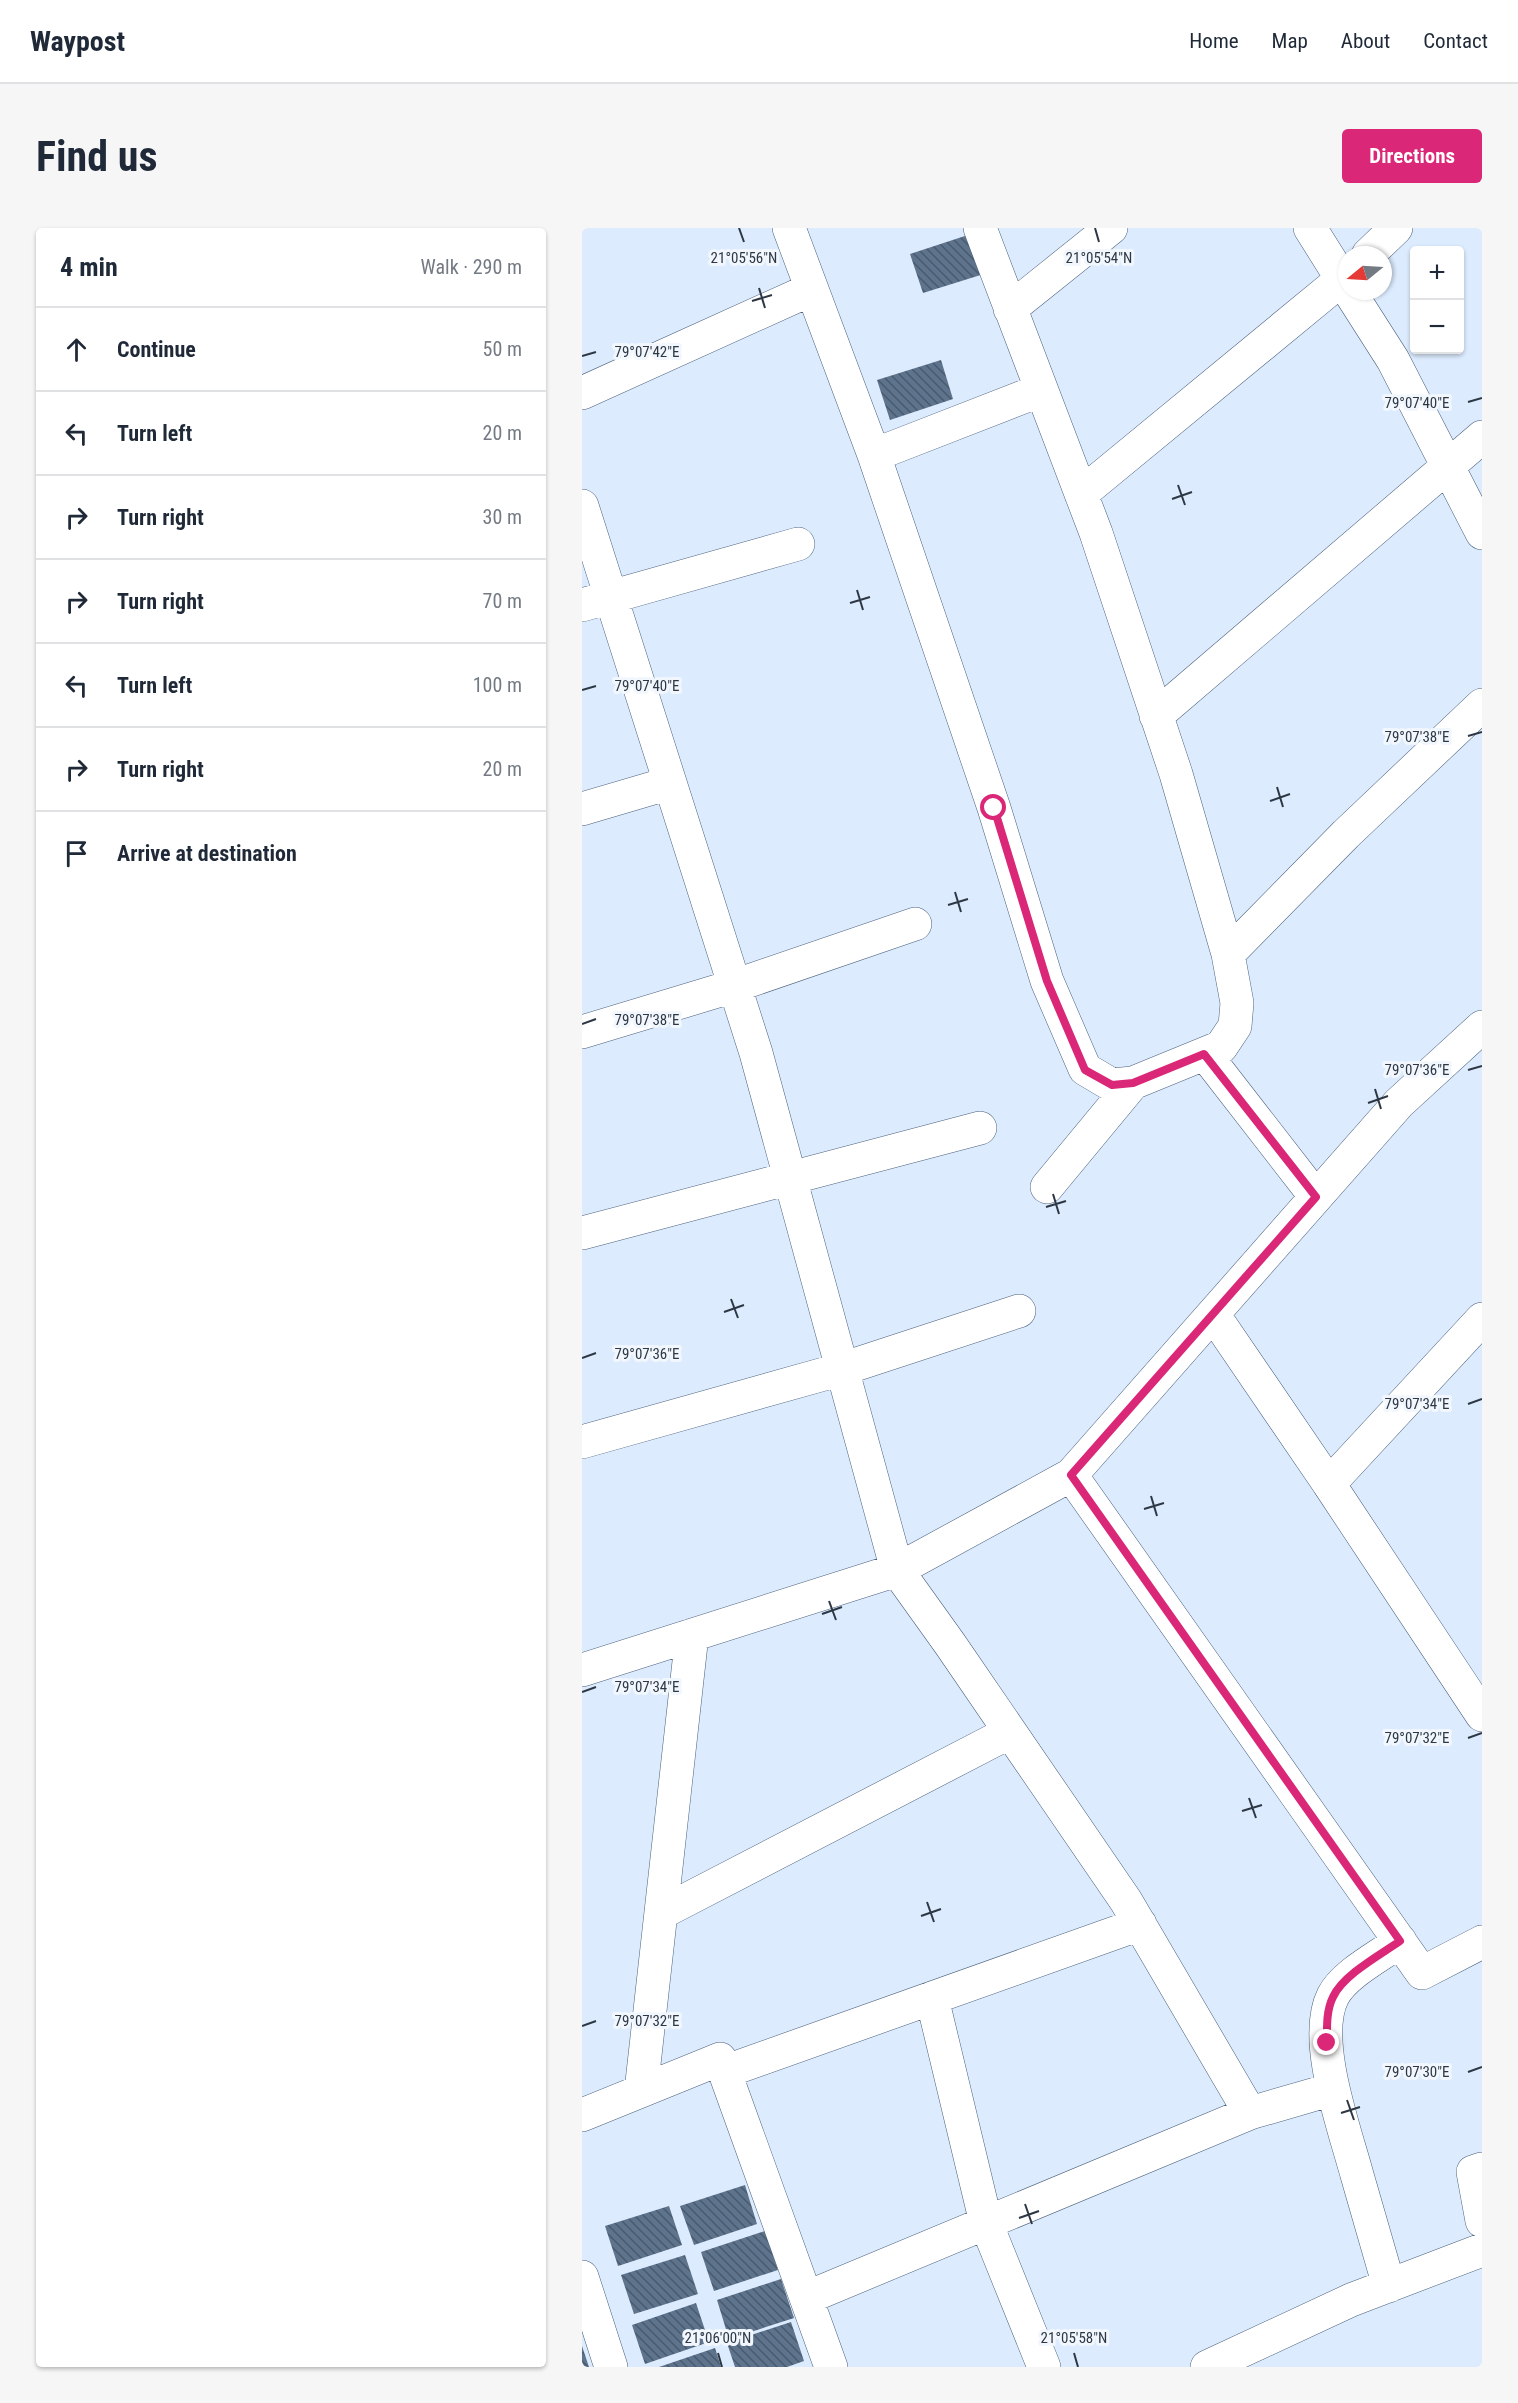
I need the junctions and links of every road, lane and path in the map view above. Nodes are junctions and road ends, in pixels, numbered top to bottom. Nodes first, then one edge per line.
1 (789, 228) edge
2 (980, 228) edge
3 (1110, 228) edge
4 (1310, 228) edge
5 (1396, 228) edge
6 (1377, 246) edge
7 (1338, 271) edge
8 (812, 289) junction
9 (1338, 289) edge
10 (1356, 300) edge
11 (1010, 309) junction
12 (1041, 390) junction
13 (582, 393) edge
14 (1482, 437) edge
15 (874, 455) junction
16 (1448, 466) junction
17 (1081, 494) junction
18 (582, 506) edge
19 (1482, 533) edge
20 (798, 544) dead end
21 (597, 601) edge
22 (1482, 705) edge
23 (1156, 716) junction
24 (670, 783) junction
25 (582, 809) edge
26 (915, 924) dead end
27 (1228, 954) junction
28 (734, 986) junction
29 (1482, 1027) edge
30 (582, 1032) edge
31 (1204, 1054) junction
32 (1133, 1083) junction
33 (980, 1128) dead end
34 (789, 1178) junction
35 (1047, 1187) dead end
36 (1316, 1197) junction
37 (582, 1233) edge
38 (1019, 1311) dead end
39 (1213, 1314) junction
40 (1482, 1319) edge
41 (842, 1369) junction
42 (582, 1442) edge
43 (1071, 1475) junction
44 (1329, 1484) junction
45 (897, 1570) junction
46 (692, 1635) junction
47 (582, 1670) edge
48 (1482, 1715) edge
49 (1010, 1732) junction
50 (661, 1912) junction
51 (1140, 1924) junction
52 (1400, 1941) junction
53 (1482, 1942) edge
54 (932, 1998) junction
55 (724, 2072) junction
56 (1333, 2089) junction
57 (641, 2091) junction
58 (1250, 2113) junction
59 (582, 2115) edge
60 (1482, 2169) edge
61 (1482, 2221) edge
62 (986, 2223) junction
63 (1482, 2250) edge
64 (582, 2277) edge
65 (1389, 2286) junction
66 (806, 2298) junction
67 (611, 2367) edge
68 (831, 2367) edge
69 (1044, 2367) edge
70 (1207, 2367) edge

1 - 8 street
2 - 11 street
3 - 11 street
4 - 7 street
5 - 6 street
8 - 13 street
8 - 15 street
9 - 17 street
10 - 16 street
11 - 12 street
12 - 15 street
12 - 17 street
14 - 16 street
15 - 32 street
16 - 19 street
16 - 23 street
17 - 23 street
18 - 21 street
20 - 21 street
21 - 24 street
22 - 27 street
23 - 27 street
24 - 25 street
24 - 28 street
26 - 28 street
27 - 31 street
28 - 30 street
28 - 34 street
29 - 36 street
31 - 32 street
31 - 36 street
32 - 35 street
33 - 34 street
34 - 37 street
34 - 41 street
36 - 39 street
38 - 41 street
39 - 43 street
39 - 44 street
40 - 44 street
41 - 42 street
41 - 45 street
43 - 45 street
43 - 52 street
44 - 48 street
45 - 46 street
45 - 49 street
46 - 47 street
46 - 50 street
49 - 50 street
49 - 51 street
50 - 57 street
51 - 54 street
51 - 58 street
52 - 53 street
52 - 56 street
54 - 55 street
54 - 62 street
55 - 57 street
55 - 66 street
56 - 58 street
56 - 65 street
57 - 59 street
58 - 62 street
60 - 61 street
62 - 66 street
62 - 69 street
63 - 65 street
64 - 67 street
65 - 70 street
66 - 68 street

